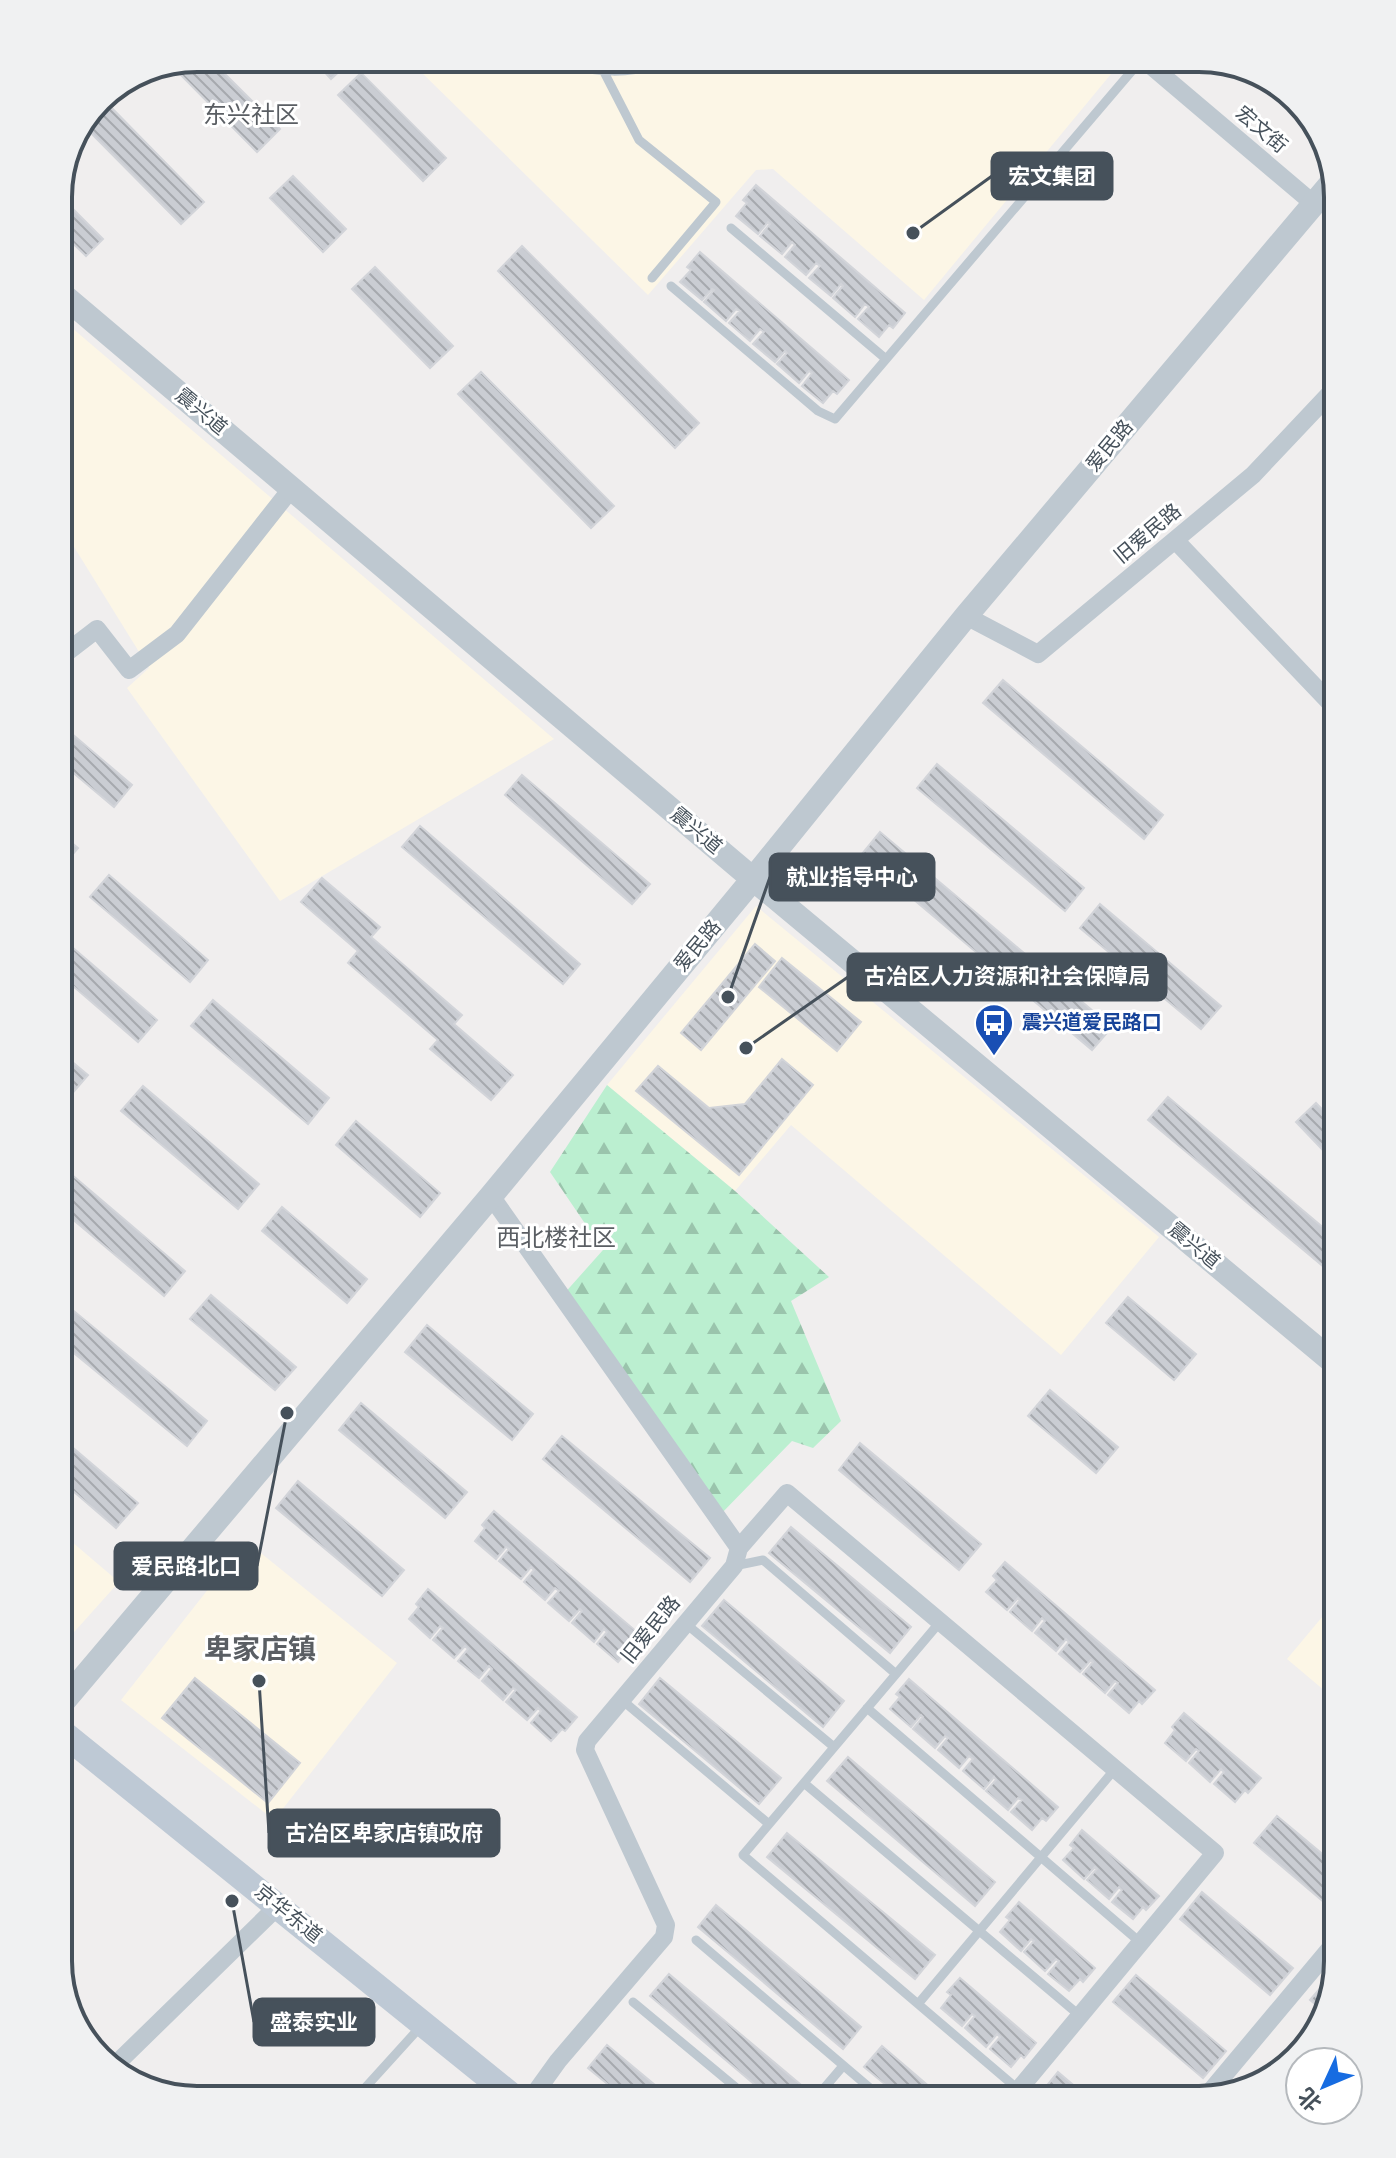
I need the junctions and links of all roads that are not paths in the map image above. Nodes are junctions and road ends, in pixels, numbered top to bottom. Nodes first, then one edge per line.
1 (594, 72) edge
2 (604, 72) joint
3 (1131, 72) edge
4 (1157, 72) edge
5 (1324, 192) edge
6 (1314, 204) junction
7 (731, 228) dead end
8 (652, 278) dead end
9 (671, 286) dead end
10 (72, 303) edge
11 (886, 359) junction
12 (1324, 400) edge
13 (291, 489) junction
14 (1175, 540) junction
15 (966, 616) junction
16 (72, 648) edge
17 (1324, 696) edge
18 (753, 879) junction
19 (491, 1196) junction
20 (1324, 1354) edge
21 (739, 1548) junction
22 (734, 1566) junction
23 (940, 1622) junction
24 (685, 1623) junction
25 (896, 1674) junction
26 (72, 1691) edge
27 (622, 1700) junction
28 (867, 1708) junction
29 (72, 1740) edge
30 (834, 1747) junction
31 (1115, 1769) junction
32 (804, 1783) junction
33 (769, 1824) junction
34 (1041, 1858) junction
35 (278, 1906) junction
36 (979, 1931) junction
37 (696, 1940) dead end
38 (1141, 1943) junction
39 (1324, 1956) edge
40 (633, 2002) dead end
41 (918, 2004) junction
42 (1079, 2015) junction
43 (423, 2024) junction
44 (121, 2059) edge
45 (843, 2066) junction
46 (1216, 2085) edge
47 (367, 2086) edge
48 (500, 2086) edge
49 (540, 2086) edge
50 (734, 2086) edge
51 (826, 2086) edge
52 (867, 2086) edge
53 (1005, 2086) edge
54 (1021, 2086) edge

1 - 2 lane
2 - 8 lane
3 - 11 lane
4 - 6 street, 宏文街
5 - 6 street, 爱民路
6 - 15 street, 爱民路
7 - 11 lane
9 - 11 lane
10 - 13 street, 震兴道
12 - 14 street, 旧爱民路
13 - 16 street
13 - 18 street, 震兴道
14 - 15 street, 旧爱民路
14 - 17 street
15 - 18 street, 爱民路
18 - 19 street, 爱民路
18 - 20 street, 震兴道
19 - 21 street
19 - 26 street, 爱民路
21 - 22 street, 旧爱民路
21 - 23 street
22 - 24 street, 旧爱民路
22 - 25 lane
23 - 25 lane
23 - 31 street
24 - 27 street, 旧爱民路
24 - 30 lane
25 - 28 lane
27 - 33 lane
27 - 49 street, 旧爱民路
28 - 30 lane
28 - 34 lane
29 - 35 main road, 京华东道
30 - 32 lane
31 - 34 lane
31 - 38 street
32 - 33 lane
32 - 36 lane
33 - 41 lane
34 - 36 lane
34 - 38 lane
35 - 43 main road, 京华东道
35 - 44 street
36 - 41 lane
36 - 42 lane
37 - 45 lane
38 - 42 street
39 - 46 street
40 - 50 lane
41 - 53 lane
42 - 54 street
43 - 47 lane
43 - 48 main road, 京华东道
45 - 51 lane
45 - 52 lane

